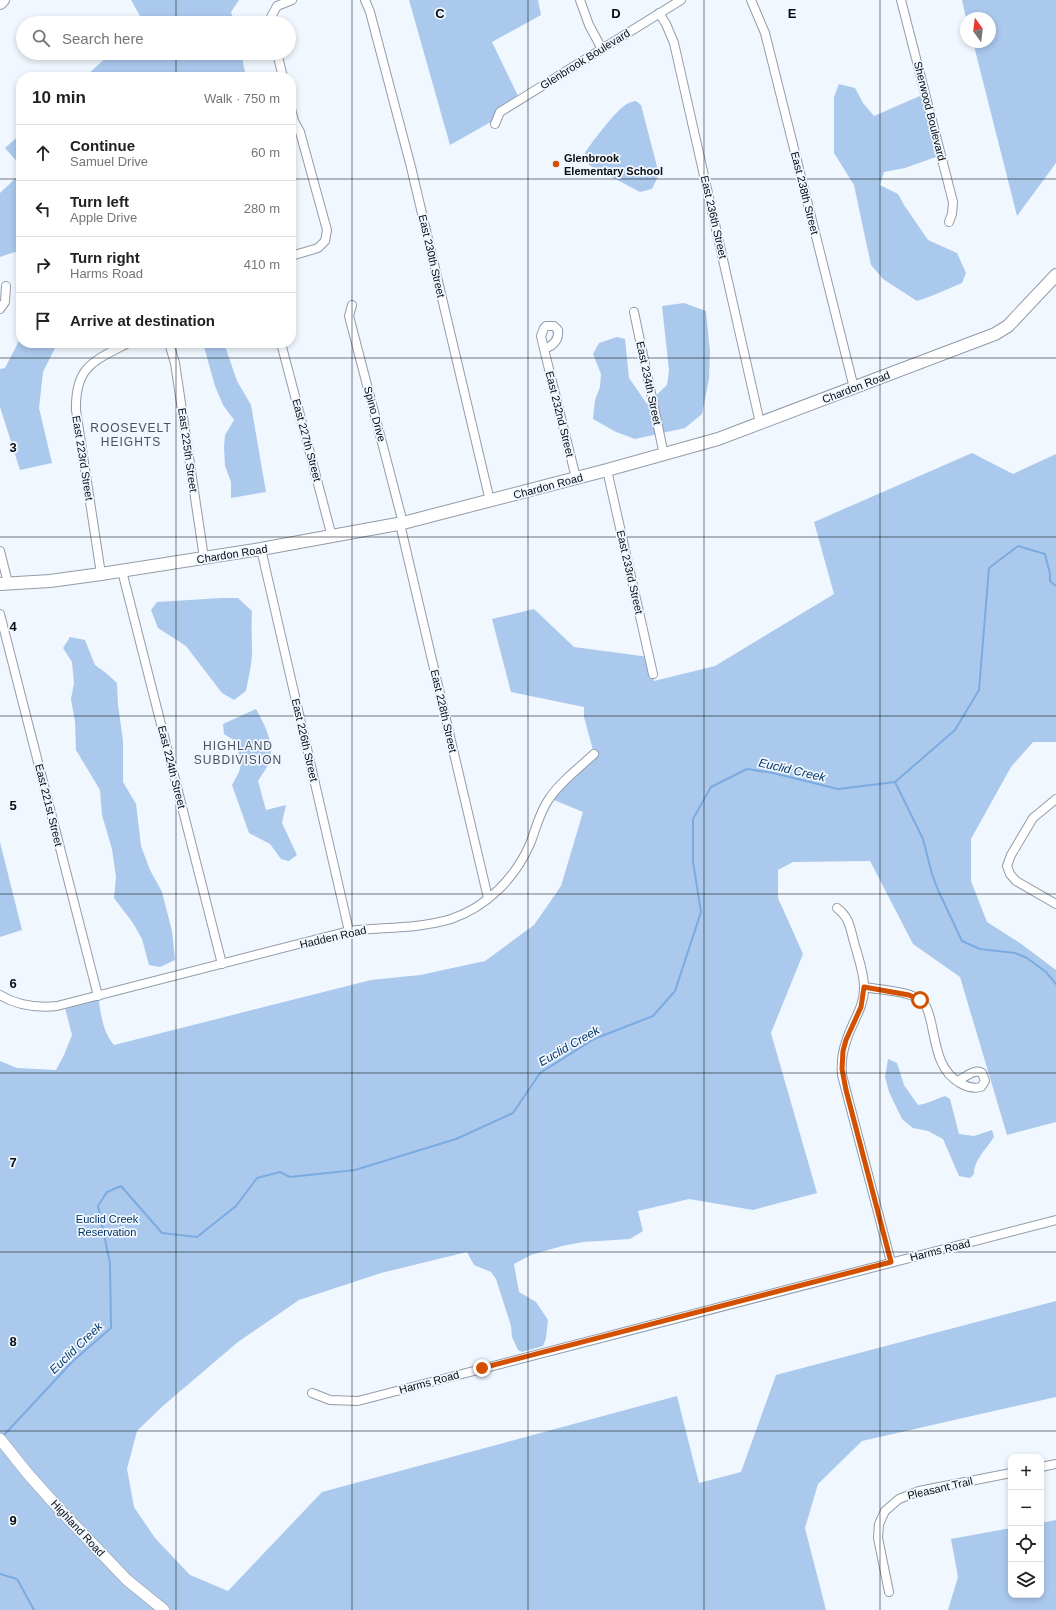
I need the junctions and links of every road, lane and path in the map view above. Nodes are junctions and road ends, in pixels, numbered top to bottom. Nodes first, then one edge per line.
1 (3, 0) edge
2 (292, 0) edge
3 (365, 0) edge
4 (580, 0) edge
5 (681, 0) edge
6 (751, 0) edge
7 (901, 0) edge
8 (0, 3) edge
9 (659, 14) junction
10 (272, 16) edge
11 (602, 48) junction
12 (279, 60) edge
13 (282, 72) edge
14 (495, 124) dead end
15 (296, 126) edge
16 (948, 222) dead end
17 (296, 255) edge
18 (1056, 275) edge
19 (6, 286) dead end
20 (352, 305) dead end
21 (0, 310) edge
22 (634, 312) dead end
23 (119, 348) edge
24 (170, 348) edge
25 (283, 348) edge
26 (544, 349) dead end
27 (854, 388) junction
28 (760, 423) junction
29 (664, 455) junction
30 (607, 470) junction
31 (576, 478) junction
32 (490, 500) junction
33 (402, 523) junction
34 (332, 537) junction
35 (261, 549) junction
36 (0, 551) edge
37 (204, 558) junction
38 (122, 571) junction
39 (101, 574) junction
40 (4, 584) edge
41 (0, 614) edge
42 (653, 674) dead end
43 (594, 754) dead end
44 (1056, 799) edge
45 (488, 898) junction
46 (1056, 904) edge
47 (837, 908) dead end
48 (349, 931) junction
49 (222, 964) junction
50 (864, 987) junction
51 (0, 994) edge
52 (98, 996) junction
53 (957, 1081) dead end
54 (1056, 1220) edge
55 (891, 1262) junction
56 (312, 1393) dead end
57 (0, 1439) edge
58 (1056, 1464) edge
59 (1044, 1466) edge
60 (1008, 1474) edge
61 (889, 1592) dead end
62 (164, 1610) edge

1 - 8 main road
2 - 10 street
3 - 32 street, East 230th Street
4 - 11 street
5 - 9 street, Glenbrook Boulevard
6 - 27 street, East 238th Street
7 - 16 street, Sherwood Boulevard
9 - 11 street, Glenbrook Boulevard
9 - 28 street, East 236th Street
11 - 14 street, Glenbrook Boulevard
12 - 13 street
15 - 17 street
18 - 27 main road, Chardon Road
19 - 21 street
20 - 33 street, Spino Drive
22 - 29 street, East 234th Street
23 - 39 street, East 223rd Street
24 - 37 street, East 225th Street
25 - 34 street, East 227th Street
26 - 31 street, East 232nd Street
27 - 28 main road, Chardon Road
28 - 29 main road, Chardon Road
29 - 30 main road, Chardon Road
30 - 31 main road, Chardon Road
30 - 42 street, East 233rd Street
31 - 32 main road, Chardon Road
32 - 33 main road, Chardon Road
33 - 34 main road, Chardon Road
33 - 45 street, East 228th Street
34 - 35 main road, Chardon Road
35 - 37 main road, Chardon Road
35 - 48 street, East 226th Street
36 - 40 street
37 - 38 main road, Chardon Road
38 - 39 main road, Chardon Road
38 - 49 street, East 224th Street
39 - 40 main road, Chardon Road
41 - 52 street, East 221st Street
43 - 45 street, Hadden Road
44 - 46 street
45 - 48 street, Hadden Road
47 - 50 street
48 - 49 street, Hadden Road
49 - 52 street, Hadden Road
50 - 53 street
50 - 55 street
51 - 52 street, Hadden Road
54 - 55 street, Harms Road
55 - 56 street, Harms Road
57 - 62 street, Highland Road
58 - 59 street
60 - 61 street, Pleasant Trail

